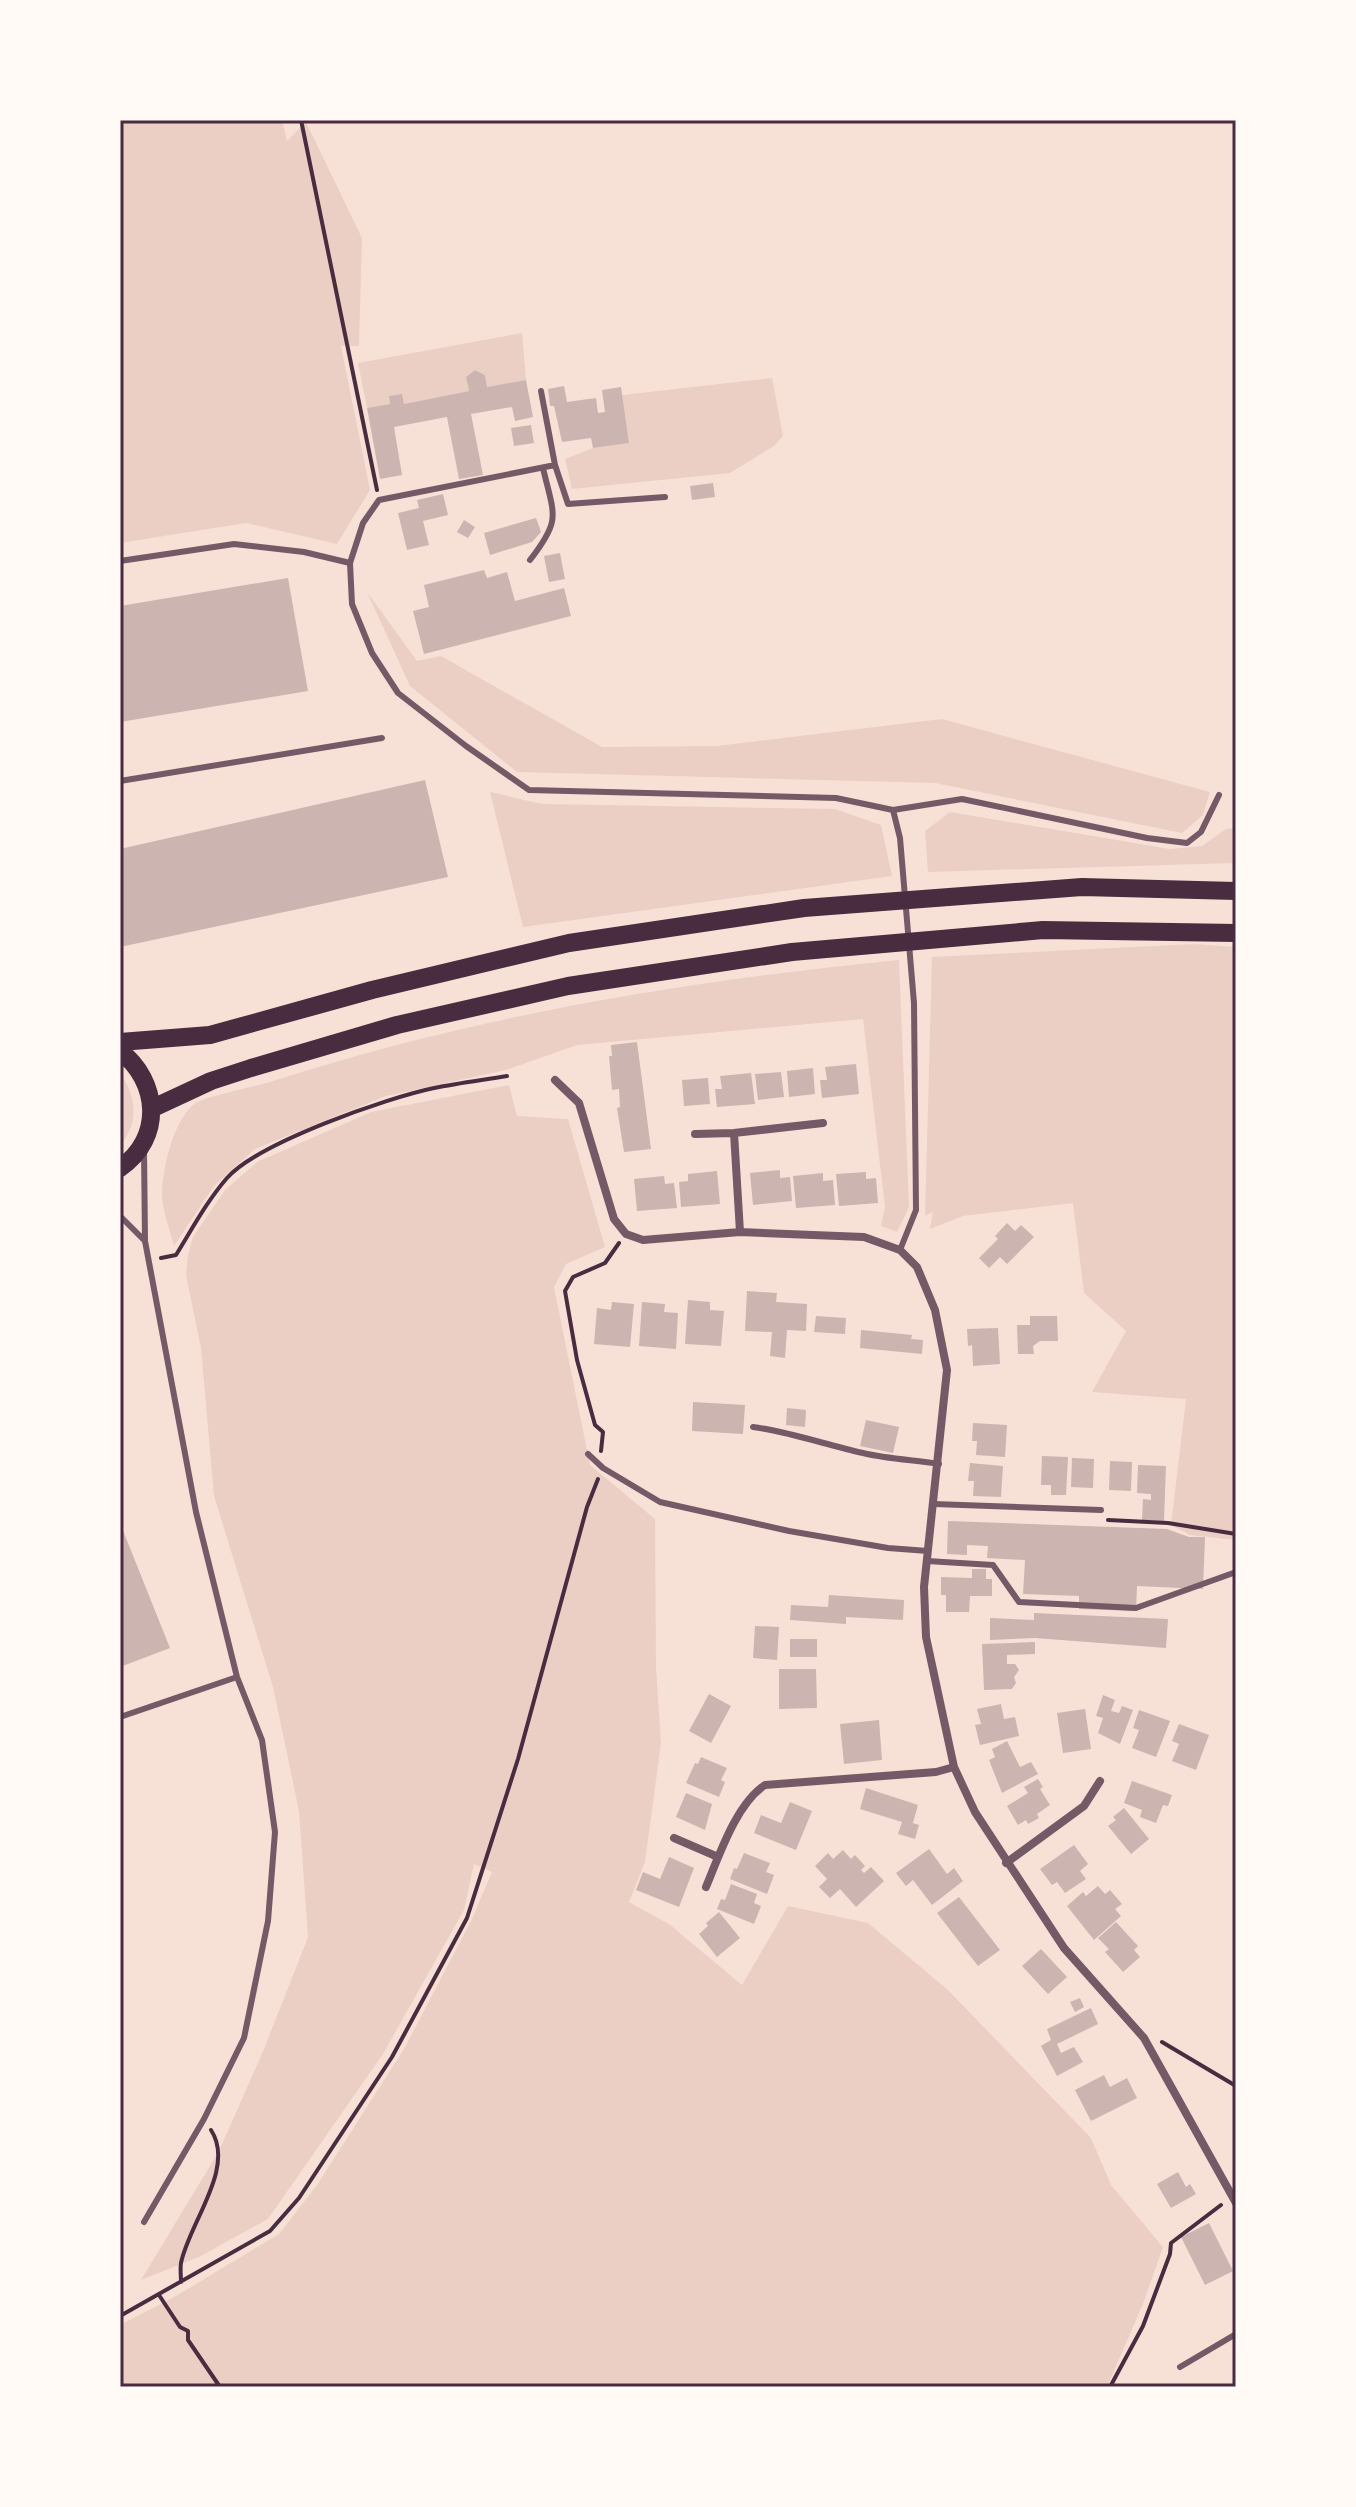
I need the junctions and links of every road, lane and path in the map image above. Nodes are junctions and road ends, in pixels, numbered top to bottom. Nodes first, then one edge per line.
1 (301, 120) edge
2 (541, 391) dead end
3 (555, 465) junction
4 (543, 468) junction
5 (665, 497) dead end
6 (379, 500) junction
7 (530, 560) dead end
8 (120, 561) edge
9 (350, 563) junction
10 (382, 738) dead end
11 (120, 781) edge
12 (1219, 795) dead end
13 (893, 810) junction
14 (1236, 891) edge
15 (1236, 933) edge
16 (120, 1042) edge
17 (120, 1051) edge
18 (507, 1076) dead end
19 (555, 1080) dead end
20 (153, 1108) junction
21 (823, 1123) dead end
22 (734, 1133) junction
23 (695, 1134) dead end
24 (143, 1144) junction
25 (120, 1168) edge
26 (120, 1216) edge
27 (740, 1232) junction
28 (626, 1234) junction
29 (145, 1241) junction
30 (900, 1250) junction
31 (149, 1260) junction
32 (753, 1427) dead end
33 (588, 1454) dead end
34 (939, 1464) junction
35 (603, 1468) junction
36 (934, 1504) junction
37 (1101, 1510) dead end
38 (928, 1556) junction
39 (1236, 1572) edge
40 (237, 1677) junction
41 (120, 1717) edge
42 (954, 1767) junction
43 (1100, 1781) dead end
44 (674, 1838) dead end
45 (718, 1857) junction
46 (1006, 1863) junction
47 (706, 1887) dead end
48 (1144, 2038) junction
49 (1236, 2086) edge
50 (204, 2119) junction
51 (1234, 2200) edge
52 (144, 2222) dead end
53 (181, 2282) junction
54 (159, 2295) junction
55 (120, 2316) edge
56 (1236, 2334) edge
57 (1180, 2367) dead end
58 (220, 2387) edge
59 (1110, 2387) edge

1 - 6 path
2 - 3 lane
3 - 4 lane
3 - 5 lane
4 - 6 lane
4 - 7 lane
6 - 9 lane
8 - 9 lane
9 - 13 lane
10 - 11 lane
12 - 13 lane
13 - 30 lane
14 - 16 highway
15 - 20 highway
17 - 20 highway
18 - 31 path
19 - 28 street
20 - 24 highway
21 - 22 street
22 - 23 street
22 - 27 street
24 - 25 highway
24 - 29 lane
26 - 29 lane
27 - 28 street
27 - 30 street
28 - 35 path
29 - 31 lane
30 - 34 street
31 - 40 lane
32 - 34 lane
33 - 35 lane
34 - 36 street
35 - 38 lane
35 - 53 path
36 - 37 lane
36 - 38 street
38 - 39 lane
38 - 42 street
40 - 41 lane
40 - 50 lane
42 - 45 street
42 - 46 street
43 - 46 street
44 - 45 street
45 - 47 street
46 - 48 street
48 - 49 path
48 - 51 street
50 - 52 lane
50 - 53 path
51 - 59 path
53 - 54 path
54 - 55 path
54 - 58 path
56 - 57 lane

